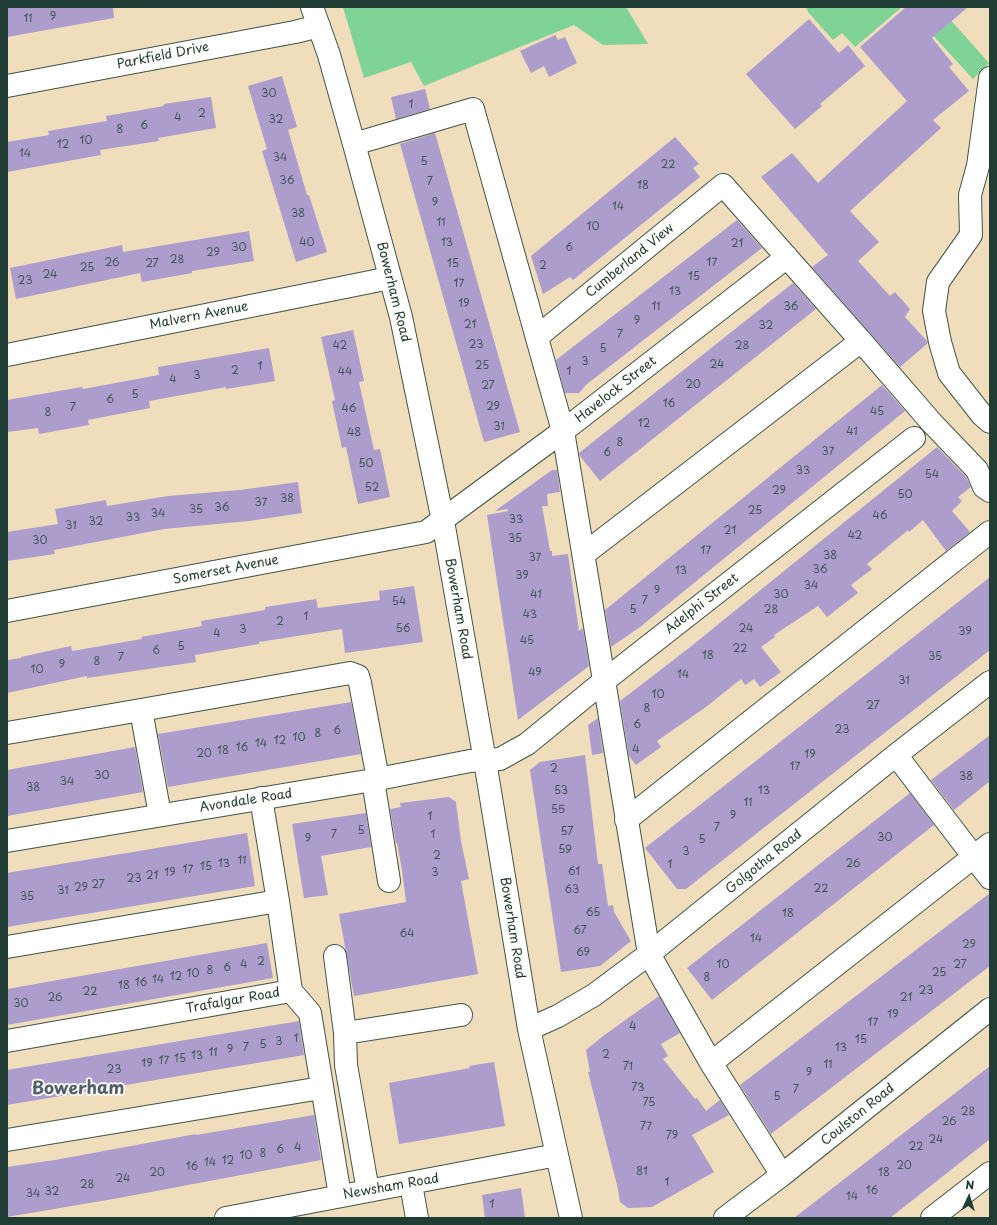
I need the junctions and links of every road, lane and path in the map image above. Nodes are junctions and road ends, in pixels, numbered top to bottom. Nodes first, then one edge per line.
1 (316, 17) edge
2 (990, 78) edge
3 (7, 86) edge
4 (354, 144) junction
5 (787, 257) junction
6 (390, 278) junction
7 (537, 337) junction
8 (861, 341) junction
9 (7, 355) edge
10 (990, 422) edge
11 (564, 431) junction
12 (914, 438) dead end
13 (990, 490) edge
14 (443, 521) junction
15 (990, 532) edge
16 (584, 554) junction
17 (7, 611) edge
18 (604, 681) junction
19 (990, 682) edge
20 (141, 710) junction
21 (7, 733) edge
22 (896, 755) junction
23 (485, 761) junction
24 (375, 779) junction
25 (261, 798) junction
26 (160, 815) junction
27 (626, 820) junction
28 (7, 841) edge
29 (982, 850) edge
30 (990, 878) edge
31 (389, 881) dead end
32 (278, 901) junction
33 (7, 947) edge
34 (649, 954) junction
35 (335, 956) dead end
36 (290, 991) junction
37 (990, 1009) edge
38 (461, 1015) dead end
39 (529, 1029) junction
40 (345, 1033) junction
41 (7, 1041) edge
42 (711, 1064) junction
43 (321, 1088) junction
44 (7, 1140) edge
45 (557, 1156) junction
46 (990, 1173) edge
47 (782, 1175) junction
48 (411, 1184) junction
49 (368, 1191) junction
50 (340, 1196) junction
51 (226, 1218) edge
52 (417, 1218) edge
53 (571, 1218) edge
54 (725, 1218) edge
55 (932, 1218) edge

1 - 3 street, Parkfield Drive
1 - 4 street, Bowerham Road
2 - 10 street
4 - 6 street, Bowerham Road
4 - 7 street
5 - 7 street, Cumberland View
5 - 8 street
5 - 11 street, Havelock Street
6 - 9 street, Malvern Avenue
6 - 14 street, Bowerham Road
7 - 11 street
8 - 13 street
8 - 16 street
11 - 14 street, Havelock Street
11 - 16 street
12 - 18 street, Adelphi Street
14 - 17 street, Somerset Avenue
14 - 23 street, Bowerham Road
15 - 27 street
16 - 18 street
18 - 23 street, Adelphi Street
18 - 27 street
19 - 22 street, Golgotha Road
20 - 21 street
20 - 24 street
20 - 26 street
22 - 29 street
22 - 34 street, Golgotha Road
23 - 24 street, Avondale Road
23 - 39 street, Bowerham Road
24 - 25 street, Avondale Road
24 - 31 street
25 - 26 street, Avondale Road
25 - 32 street, Trafalgar Road
26 - 28 street, Avondale Road
27 - 34 street
29 - 30 street
29 - 42 street
32 - 33 street
32 - 36 street, Trafalgar Road
34 - 39 street, Golgotha Road
34 - 42 street
35 - 40 street
36 - 41 street, Trafalgar Road
36 - 43 street
37 - 47 street, Coulston Road
38 - 40 street
39 - 45 street, Bowerham Road
40 - 49 street
42 - 47 street
43 - 44 street
43 - 50 street
45 - 48 street, Newsham Road
45 - 53 street, Bowerham Road
46 - 55 street
47 - 54 street, Coulston Road
48 - 49 street, Newsham Road
48 - 52 street
49 - 50 street, Newsham Road
50 - 51 street, Newsham Road

